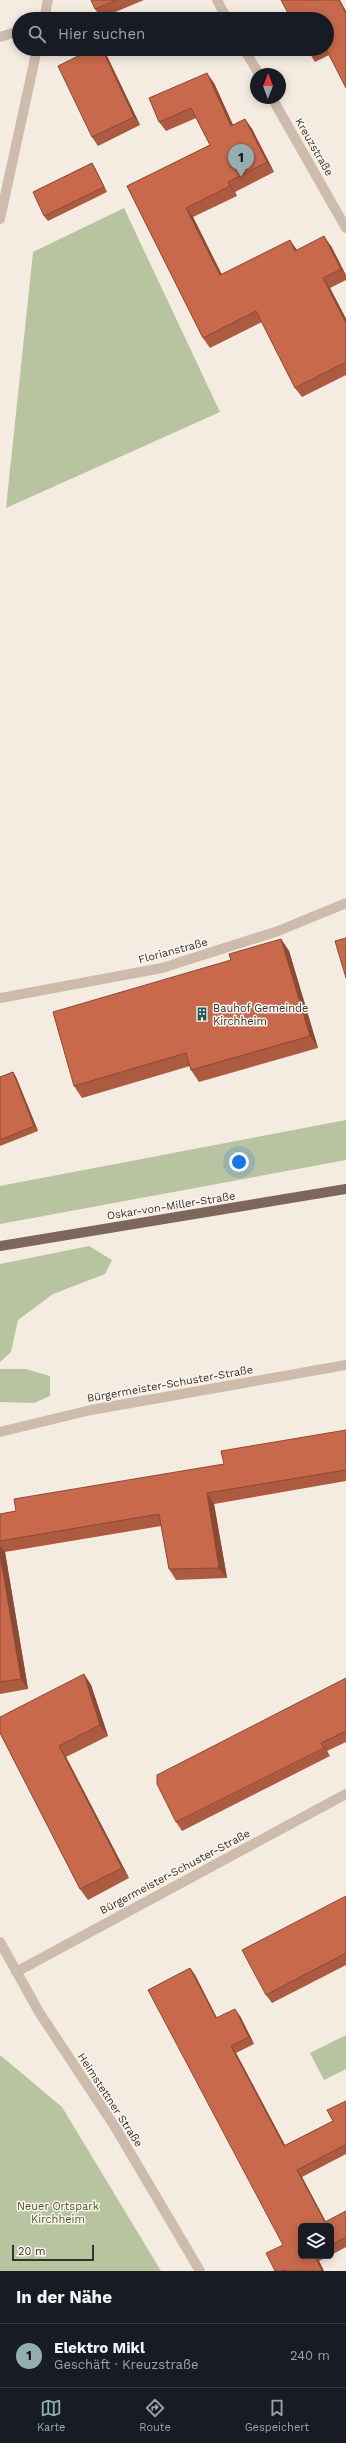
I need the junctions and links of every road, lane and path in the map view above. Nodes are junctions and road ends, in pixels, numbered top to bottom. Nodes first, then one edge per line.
1 (48, 0) edge
2 (217, 0) edge
3 (45, 12) edge
4 (223, 12) edge
5 (12, 33) edge
6 (0, 37) edge
7 (35, 56) edge
8 (248, 56) edge
9 (255, 68) edge
10 (275, 104) edge
11 (0, 219) edge
12 (346, 228) edge
13 (346, 903) edge
14 (0, 998) edge
15 (346, 1189) edge
16 (0, 1246) edge
17 (346, 1365) edge
18 (0, 1432) edge
19 (346, 1794) edge
20 (0, 1942) edge
21 (16, 1972) junction
22 (200, 2271) edge

1 - 3 street
2 - 4 street
5 - 6 street
7 - 11 street
8 - 9 street
10 - 12 street, Kreuzstraße
13 - 14 street, Florianstraße
15 - 16 main road, Oskar-von-Miller-Straße
17 - 18 street, Bürgermeister-Schuster-Straße
19 - 21 street, Bürgermeister-Schuster-Straße
20 - 21 street, Heimstettner Straße
21 - 22 street, Heimstettner Straße

